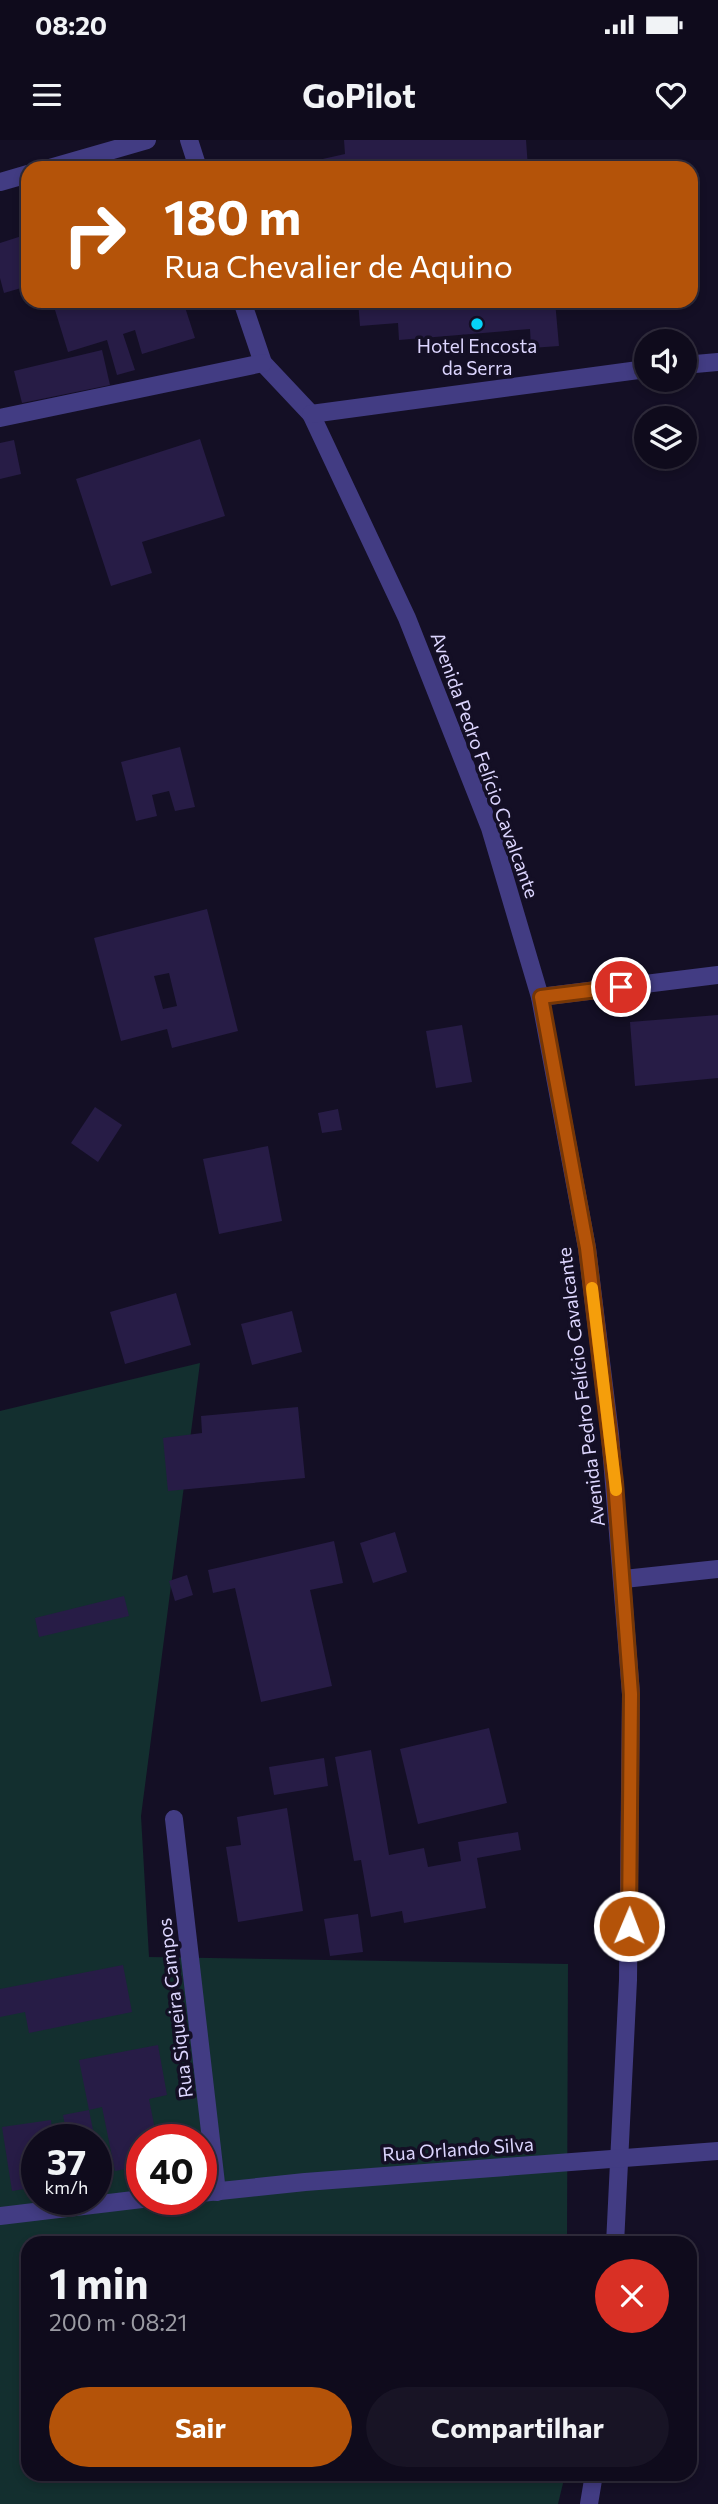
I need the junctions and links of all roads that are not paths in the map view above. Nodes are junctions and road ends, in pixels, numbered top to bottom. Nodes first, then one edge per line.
1 (147, 140) edge
2 (189, 140) edge
3 (74, 161) edge
4 (196, 161) edge
5 (21, 176) edge
6 (0, 182) edge
7 (244, 308) edge
8 (718, 362) edge
9 (263, 363) junction
10 (697, 364) edge
11 (634, 371) edge
12 (311, 414) junction
13 (0, 418) edge
14 (718, 975) edge
15 (541, 997) junction
16 (718, 1569) edge
17 (624, 1578) junction
18 (174, 1819) dead end
19 (203, 2124) edge
20 (718, 2151) edge
21 (621, 2158) junction
22 (217, 2191) edge
23 (126, 2201) edge
24 (0, 2216) edge
25 (616, 2236) edge
26 (593, 2481) edge
27 (590, 2504) edge

1 - 3 street
2 - 4 street
5 - 6 street
7 - 9 street, Avenida Pedro Felício Cavalcante
8 - 10 street
9 - 12 street, Avenida Pedro Felício Cavalcante
9 - 13 street
11 - 12 street
12 - 15 street, Avenida Pedro Felício Cavalcante
14 - 15 street
15 - 17 street, Avenida Pedro Felício Cavalcante
16 - 17 street
17 - 21 street, Avenida Pedro Felício Cavalcante
18 - 19 street, Rua Siqueira Campos
20 - 21 street, Rua Orlando Silva
21 - 22 street, Rua Orlando Silva
21 - 25 street, Avenida Pedro Felício Cavalcante
23 - 24 street
26 - 27 street

